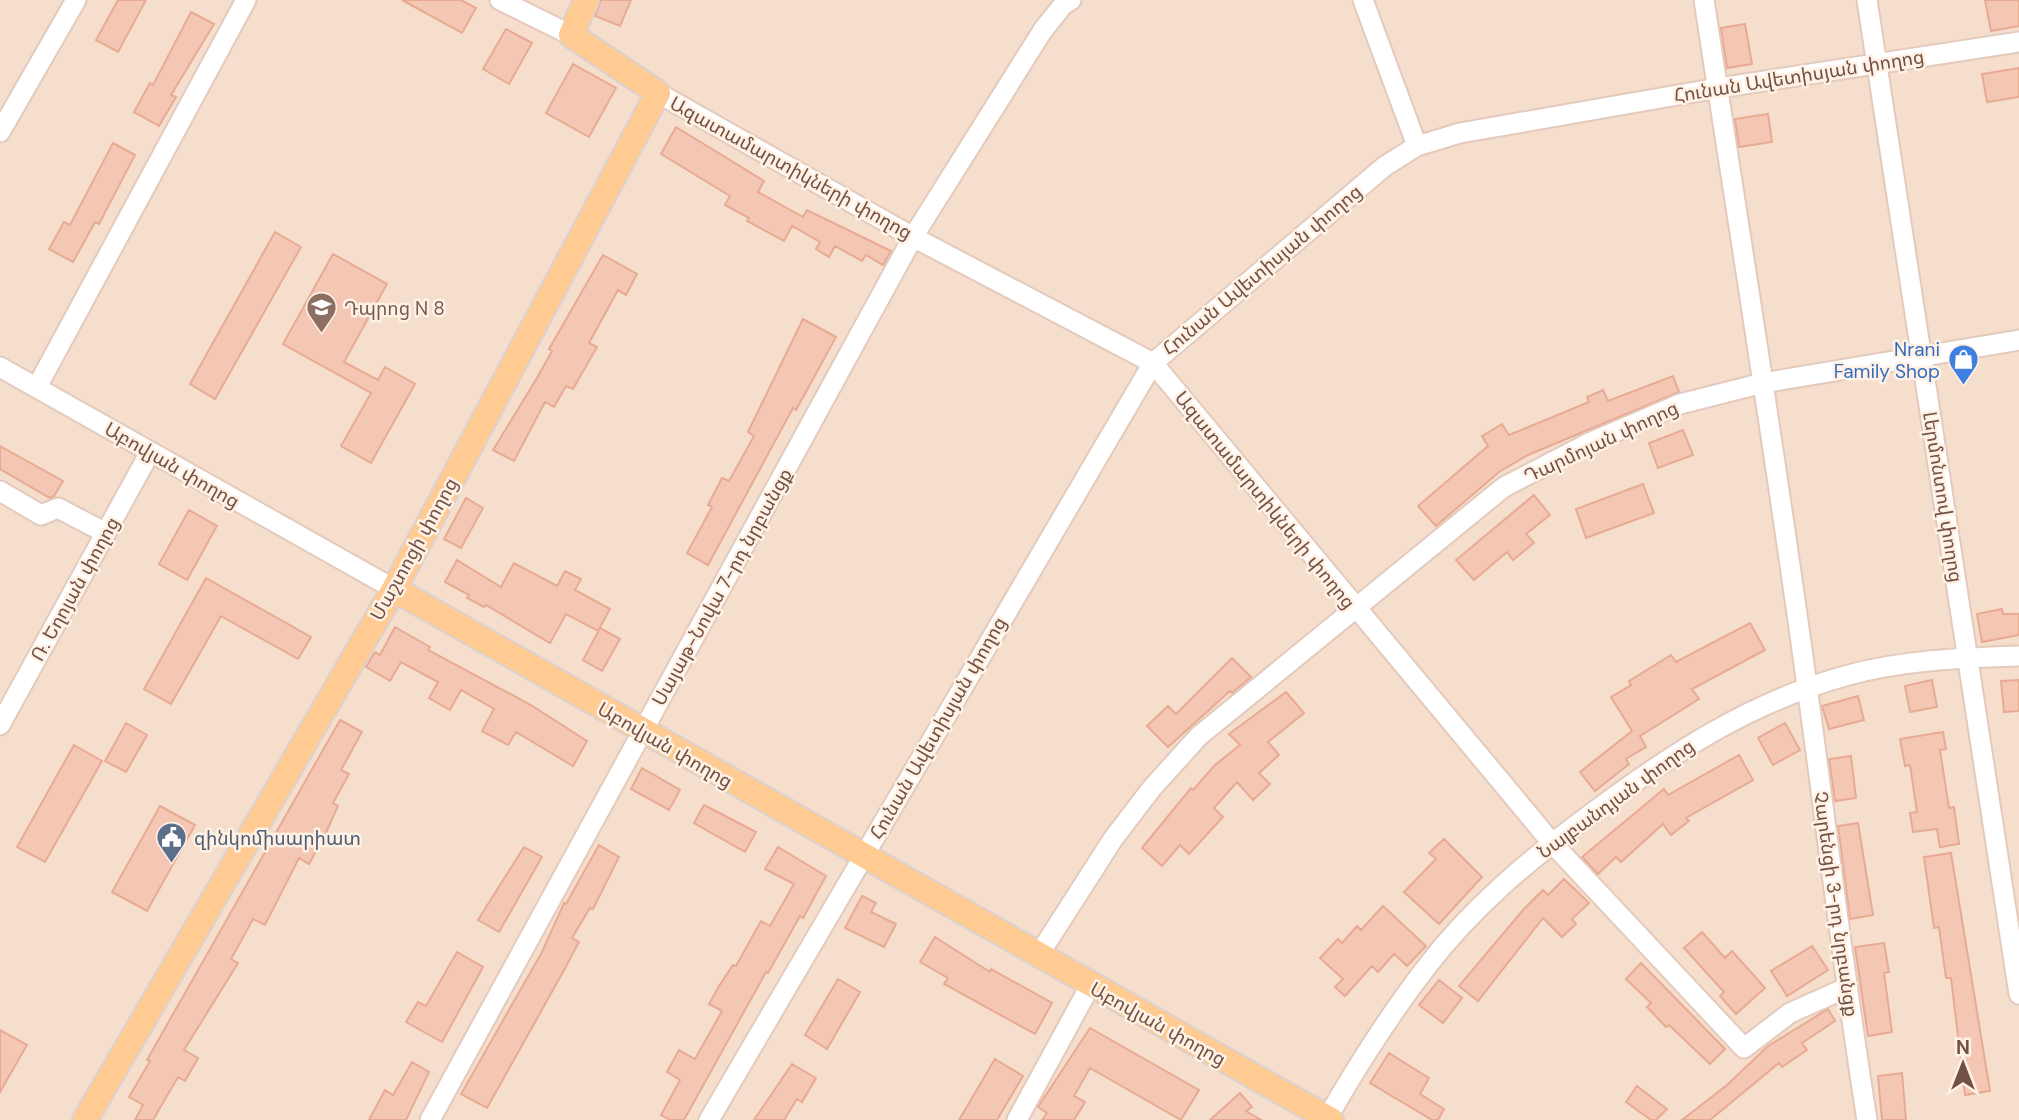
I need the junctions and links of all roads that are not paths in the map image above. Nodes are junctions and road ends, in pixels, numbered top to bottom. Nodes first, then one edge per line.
1 (76, 0) edge
2 (246, 0) edge
3 (500, 0) edge
4 (586, 0) edge
5 (1071, 0) edge
6 (1363, 0) edge
7 (1704, 0) edge
8 (1867, 0) edge
9 (571, 35) junction
10 (2019, 42) edge
11 (1877, 64) junction
12 (1718, 88) junction
13 (658, 93) junction
14 (0, 132) edge
15 (1417, 146) junction
16 (913, 237) junction
17 (2019, 340) edge
18 (1921, 355) junction
19 (1153, 363) junction
20 (0, 367) edge
21 (1763, 383) junction
22 (37, 387) junction
23 (149, 454) junction
24 (0, 491) edge
25 (106, 533) junction
26 (394, 589) junction
27 (1354, 608) junction
28 (2019, 656) edge
29 (1968, 657) junction
30 (1807, 687) junction
31 (0, 723) edge
32 (643, 732) junction
33 (1552, 843) junction
34 (863, 857) junction
35 (1038, 956) junction
36 (1090, 986) junction
37 (1846, 988) junction
38 (2019, 993) edge
39 (1328, 1119) edge
40 (85, 1120) edge
41 (430, 1120) edge
42 (709, 1120) edge
43 (1017, 1120) edge
44 (1867, 1120) edge

1 - 14 street
2 - 22 street
3 - 9 street
4 - 9 main road
5 - 16 street, Սայաթ-Նովա 7-րդ նրբանցք
6 - 15 street
7 - 12 street, Չարենցի 3-րդ նրբանցք
8 - 11 street, Լերմոնտով փողոց
9 - 13 main road
10 - 11 street, Հունան Ավետիսյան փողոց
11 - 12 street, Հունան Ավետիսյան փողոց
11 - 18 street, Լերմոնտով փողոց
12 - 15 street, Հունան Ավետիսյան փողոց
12 - 21 street, Չարենցի 3-րդ նրբանցք
13 - 16 street, Ազատամարտիկների փողոց
13 - 26 main road, Մաշտոցի փողոց
15 - 19 street, Հունան Ավետիսյան փողոց
16 - 19 street, Ազատամարտիկների փողոց
16 - 32 street, Սայաթ-Նովա 7-րդ նրբանցք
17 - 18 street, Դարմոյան փողոց
18 - 21 street, Դարմոյան փողոց
18 - 29 street, Լերմոնտով փողոց
19 - 27 street, Ազատամարտիկների փողոց
19 - 34 street, Հունան Ավետիսյան փողոց
20 - 22 street, Աբովյան փողոց
21 - 27 street, Դարմոյան փողոց
21 - 30 street, Չարենցի 3-րդ նրբանցք
22 - 23 street, Աբովյան փողոց
23 - 25 street, Ռ. Եղոյան փողոց
23 - 26 street, Աբովյան փողոց
24 - 25 street
25 - 31 street, Ռ. Եղոյան փողոց
26 - 32 main road, Աբովյան փողոց
26 - 40 main road, Մաշտոցի փողոց
27 - 33 street, Ազատամարտիկների փողոց
27 - 35 street, Դարմոյան փողոց
28 - 29 street, Նալբանդյան փողոց
29 - 30 street, Նալբանդյան փողոց
29 - 38 street, Լերմոնտով փողոց
30 - 33 street, Նալբանդյան փողոց
30 - 37 street, Չարենցի 3-րդ նրբանցք
32 - 34 main road, Աբովյան փողոց
32 - 41 street, Սայաթ-Նովա 7-րդ նրբանցք
33 - 37 street, Ազատամարտիկների փողոց
33 - 39 street, Նալբանդյան փողոց
34 - 35 main road, Աբովյան փողոց
34 - 42 street, Հունան Ավետիսյան փողոց
35 - 36 main road, Աբովյան փողոց
36 - 39 main road, Աբովյան փողոց
36 - 43 street
37 - 44 street, Չարենցի 3-րդ նրբանցք

